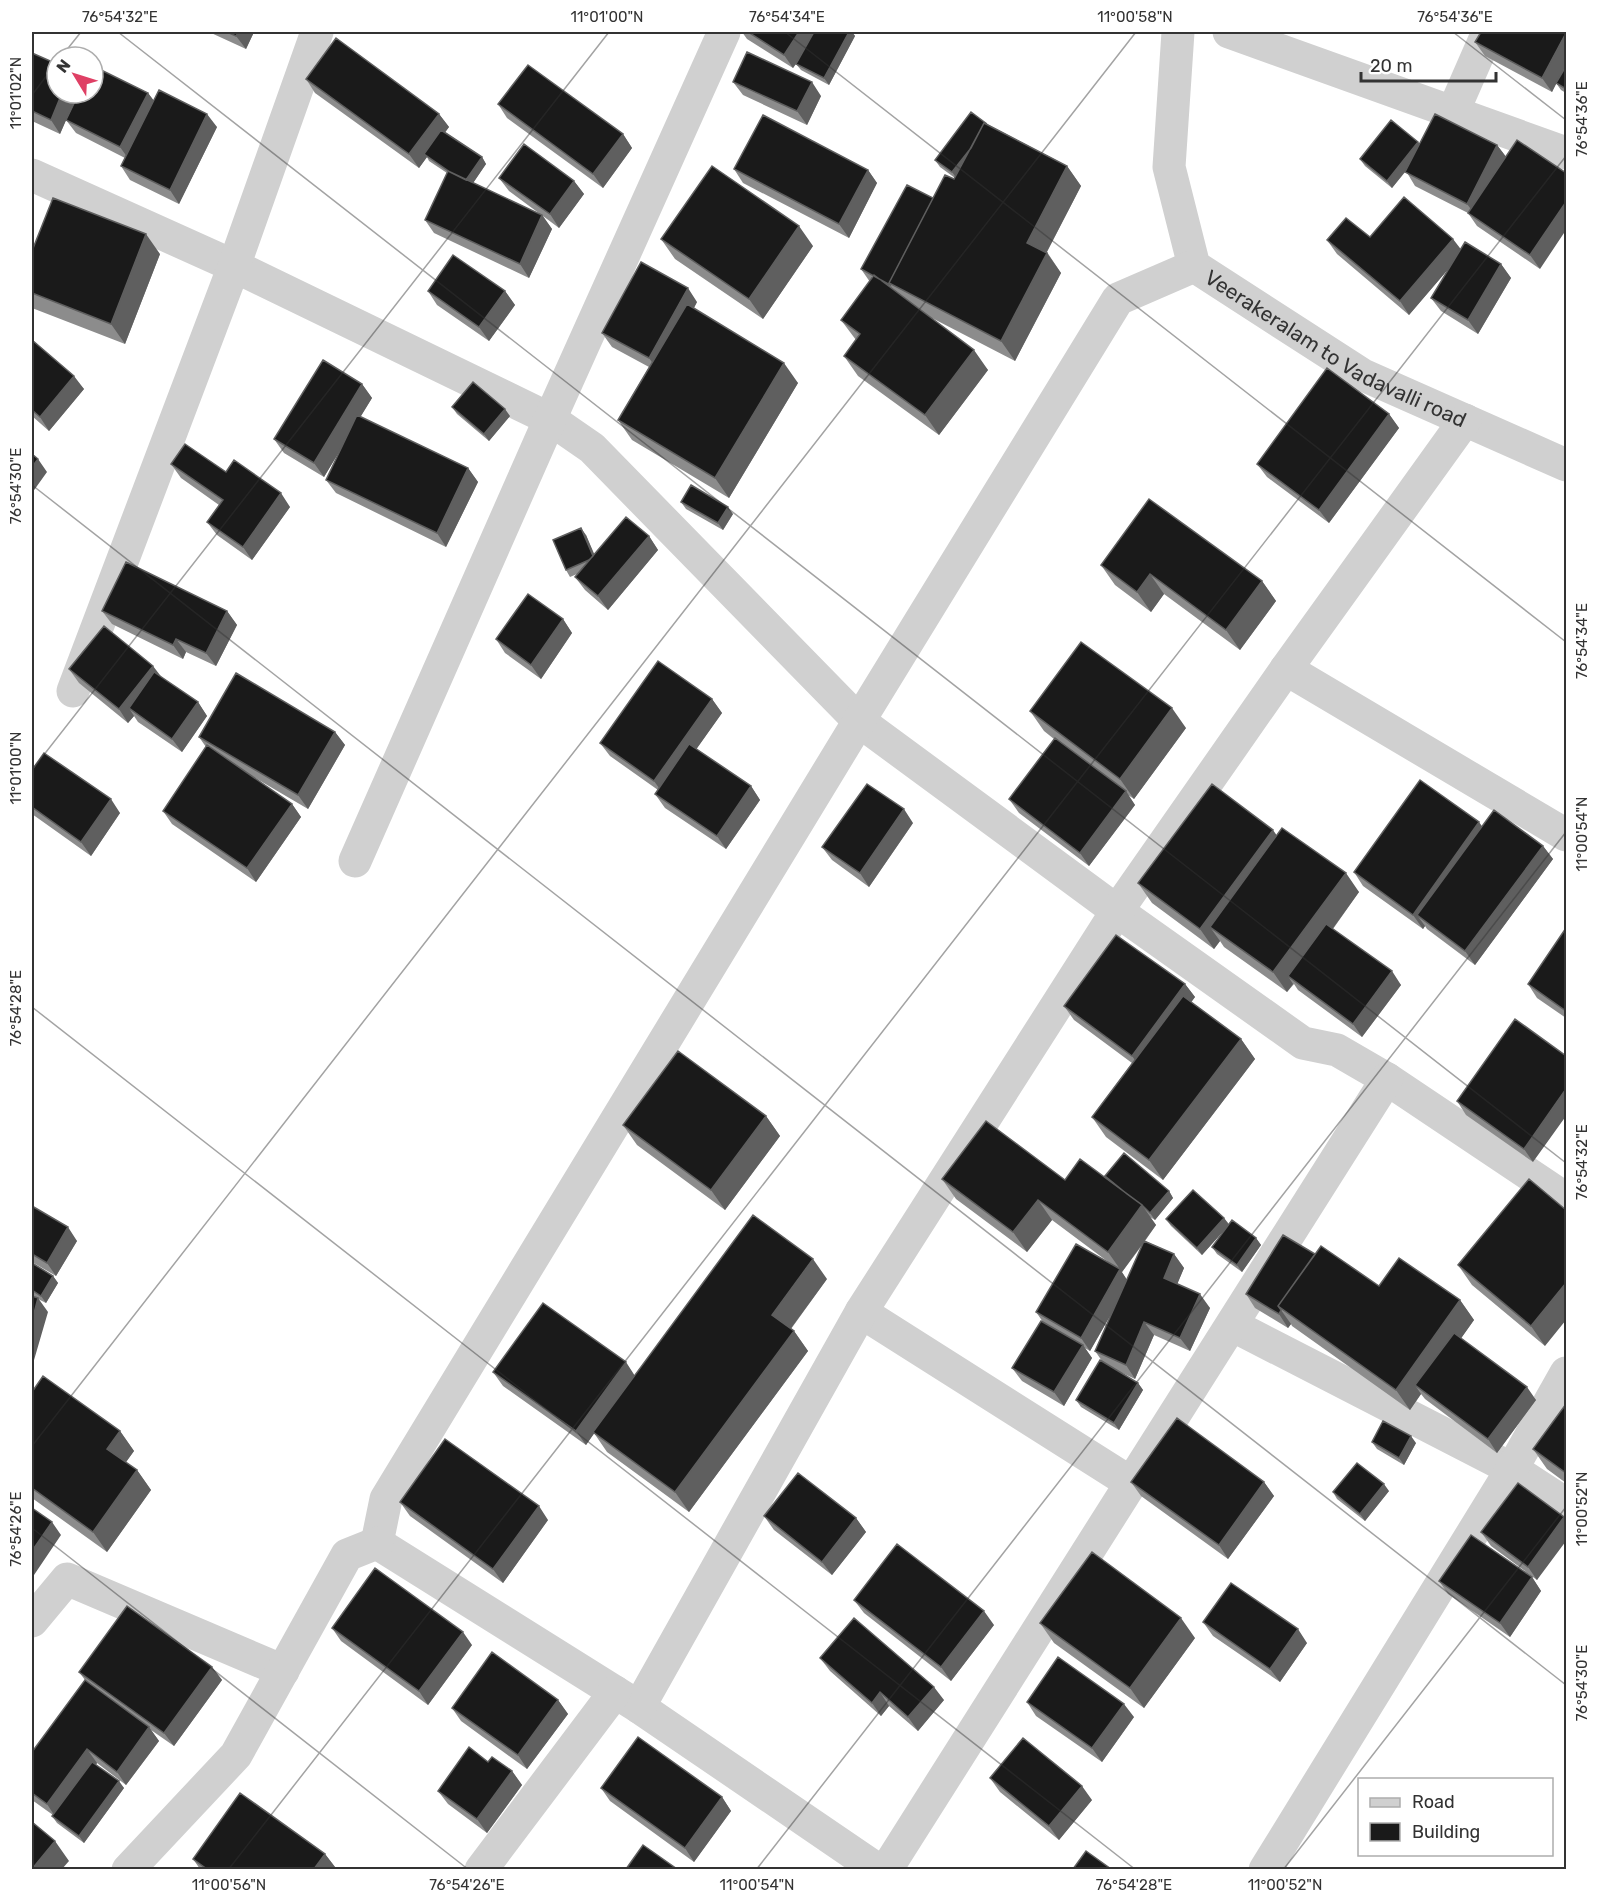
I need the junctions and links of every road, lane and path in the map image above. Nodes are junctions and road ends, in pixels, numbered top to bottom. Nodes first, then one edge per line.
1 (317, 32) edge
2 (724, 32) edge
3 (1178, 32) edge
4 (1229, 32) edge
5 (1488, 32) edge
6 (1453, 111) junction
7 (1566, 153) edge
8 (32, 175) edge
9 (234, 266) junction
10 (1194, 266) junction
11 (549, 419) junction
12 (1465, 420) junction
13 (1566, 465) edge
14 (1286, 669) junction
15 (73, 691) edge
16 (859, 721) junction
17 (1566, 835) edge
18 (354, 861) dead end
19 (1117, 911) junction
20 (1387, 1079) junction
21 (1566, 1199) edge
22 (861, 1312) junction
23 (1232, 1325) junction
24 (1566, 1373) edge
25 (1512, 1469) junction
26 (1131, 1483) junction
27 (1566, 1504) edge
28 (377, 1543) junction
29 (32, 1621) edge
30 (283, 1671) junction
31 (627, 1700) junction
32 (128, 1869) edge
33 (481, 1869) edge
34 (879, 1869) edge
35 (886, 1869) edge
36 (1265, 1869) edge

1 - 9 street
2 - 11 street
3 - 10 street, Veerakeralam to Vadavalli road
4 - 6 street
5 - 6 street
6 - 7 street
8 - 9 street
9 - 11 street
9 - 15 street
10 - 12 street, Veerakeralam to Vadavalli road
10 - 16 street
11 - 16 street
11 - 18 street
12 - 13 street, Veerakeralam to Vadavalli road
12 - 14 street
14 - 17 street
14 - 19 street
16 - 19 street
16 - 28 street
19 - 20 street
19 - 22 street
20 - 21 street
20 - 23 street
22 - 26 street
22 - 31 street
23 - 25 street
23 - 26 street
24 - 25 street
25 - 27 street
25 - 36 street
26 - 35 street
28 - 30 street
28 - 31 street
29 - 30 street
30 - 32 street
31 - 33 street
31 - 34 street

